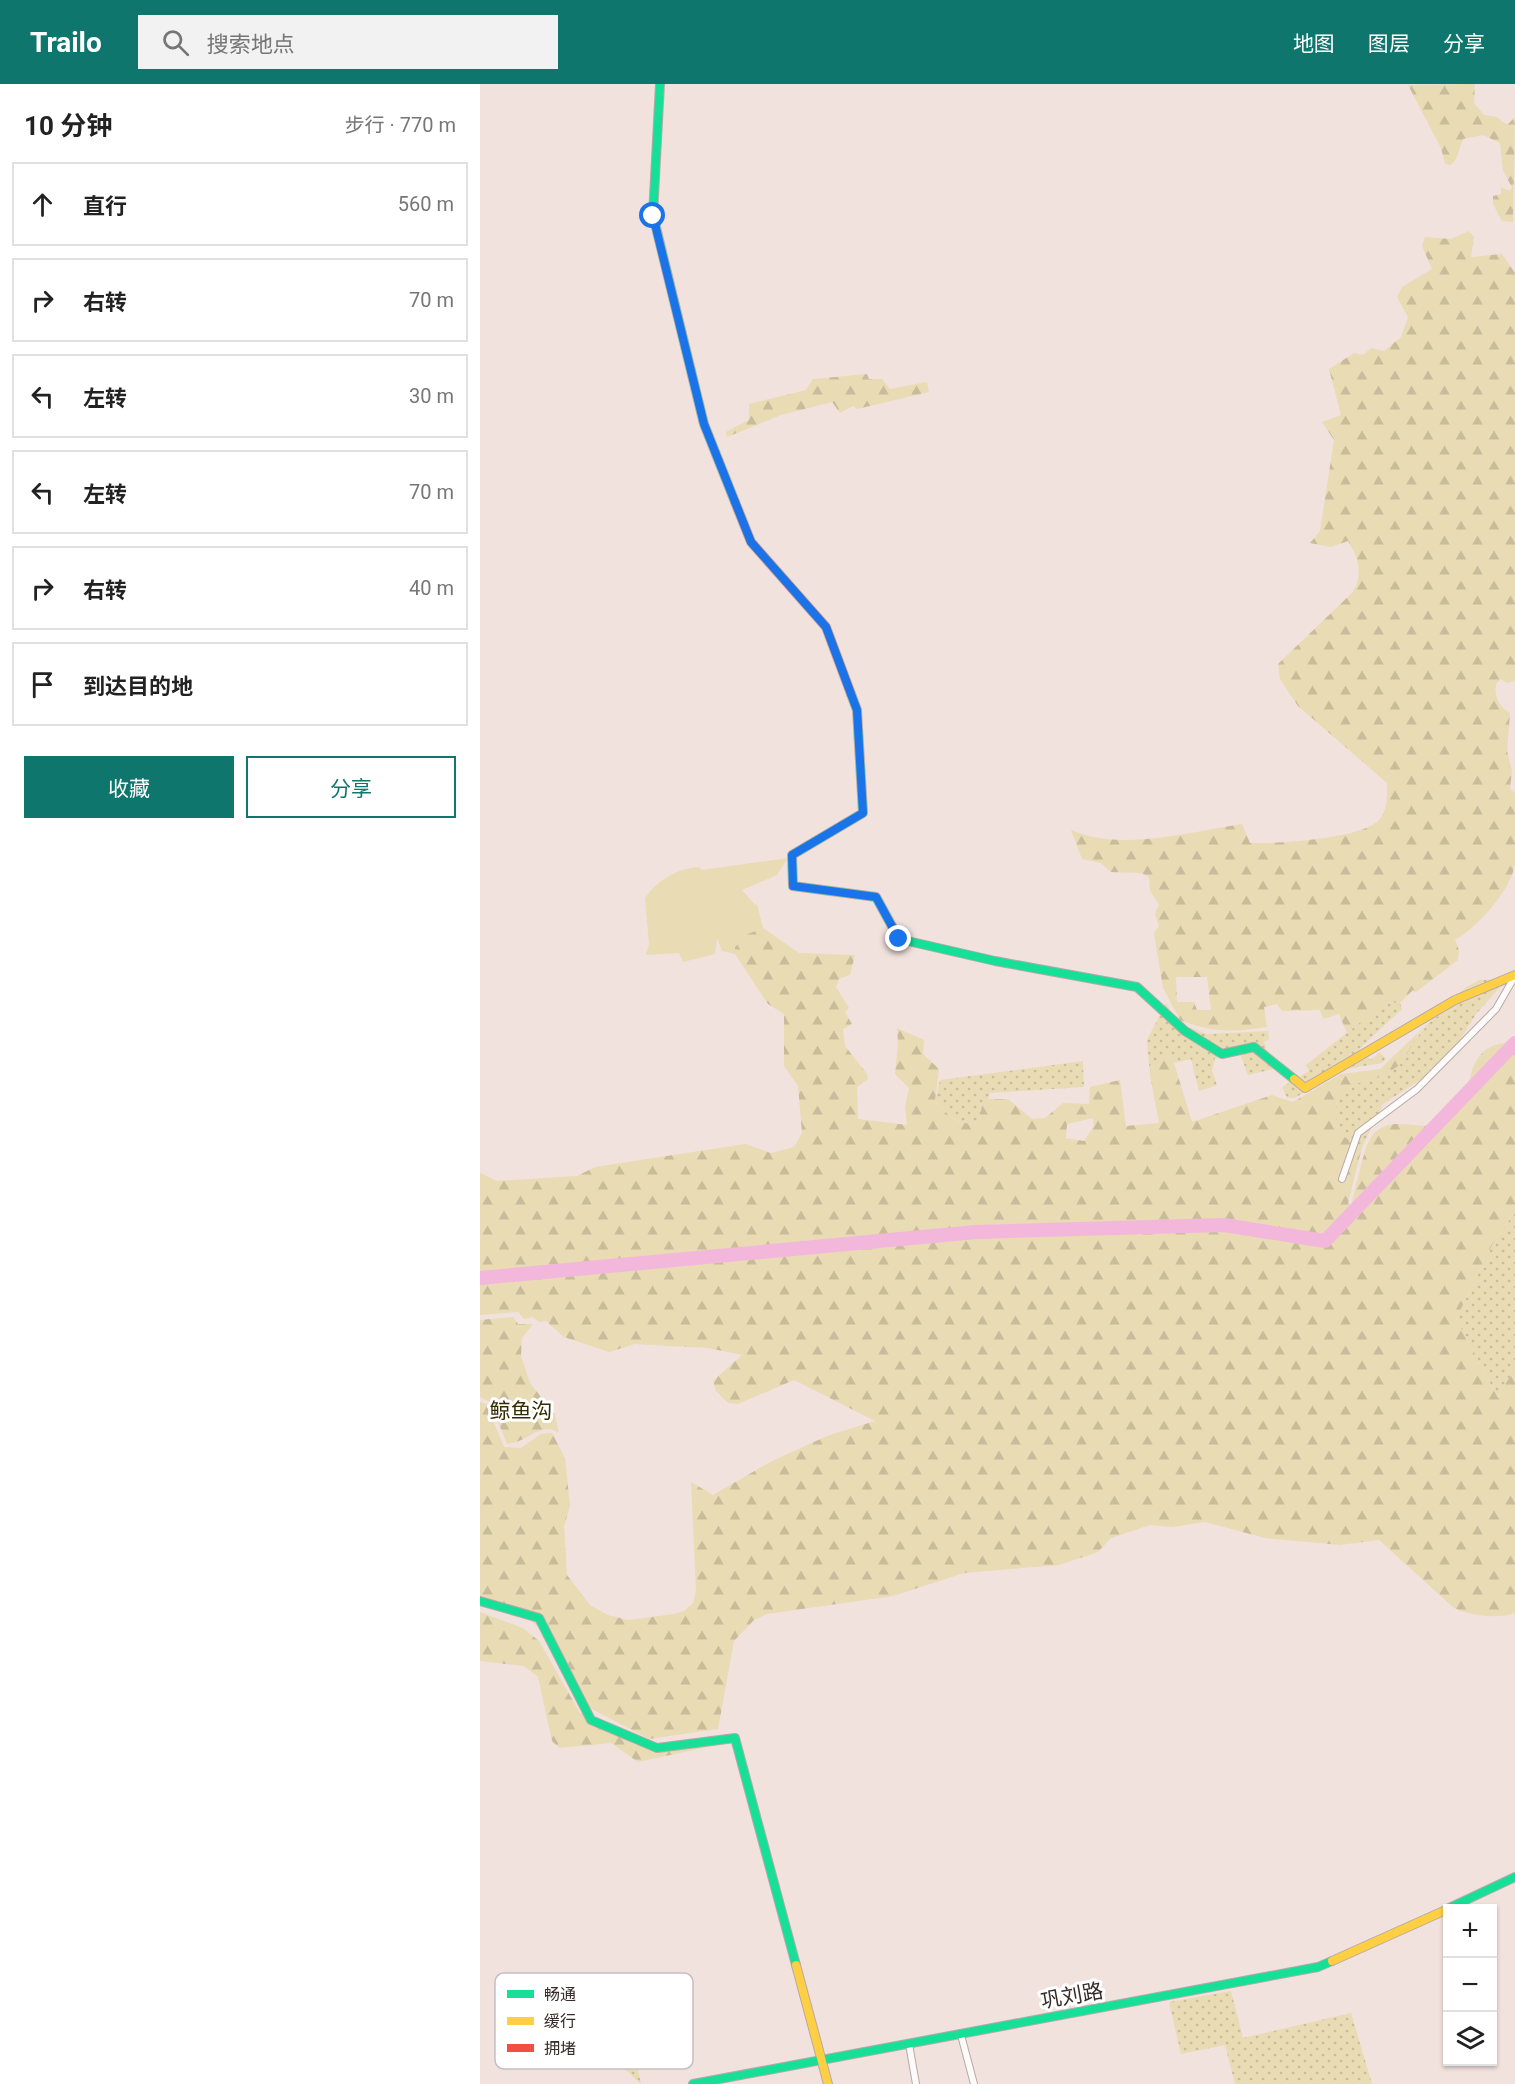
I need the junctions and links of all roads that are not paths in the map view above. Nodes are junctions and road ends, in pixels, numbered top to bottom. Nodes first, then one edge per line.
1 (660, 84) edge
2 (1515, 975) edge
3 (1342, 1179) dead end
4 (480, 1601) edge
5 (1515, 1877) edge
6 (1458, 1904) edge
7 (1443, 1911) edge
8 (961, 2035) junction
9 (909, 2044) junction
10 (822, 2060) junction
11 (712, 2082) edge
12 (693, 2084) edge
13 (828, 2084) edge
14 (916, 2084) edge
15 (974, 2084) edge

1 - 2 street
2 - 3 street
4 - 10 street
5 - 6 street, 巩刘路
7 - 8 street, 巩刘路
8 - 9 street, 巩刘路
8 - 15 street
9 - 10 street, 巩刘路
9 - 14 street
10 - 11 street, 巩刘路
10 - 13 street
11 - 12 street, 巩刘路

